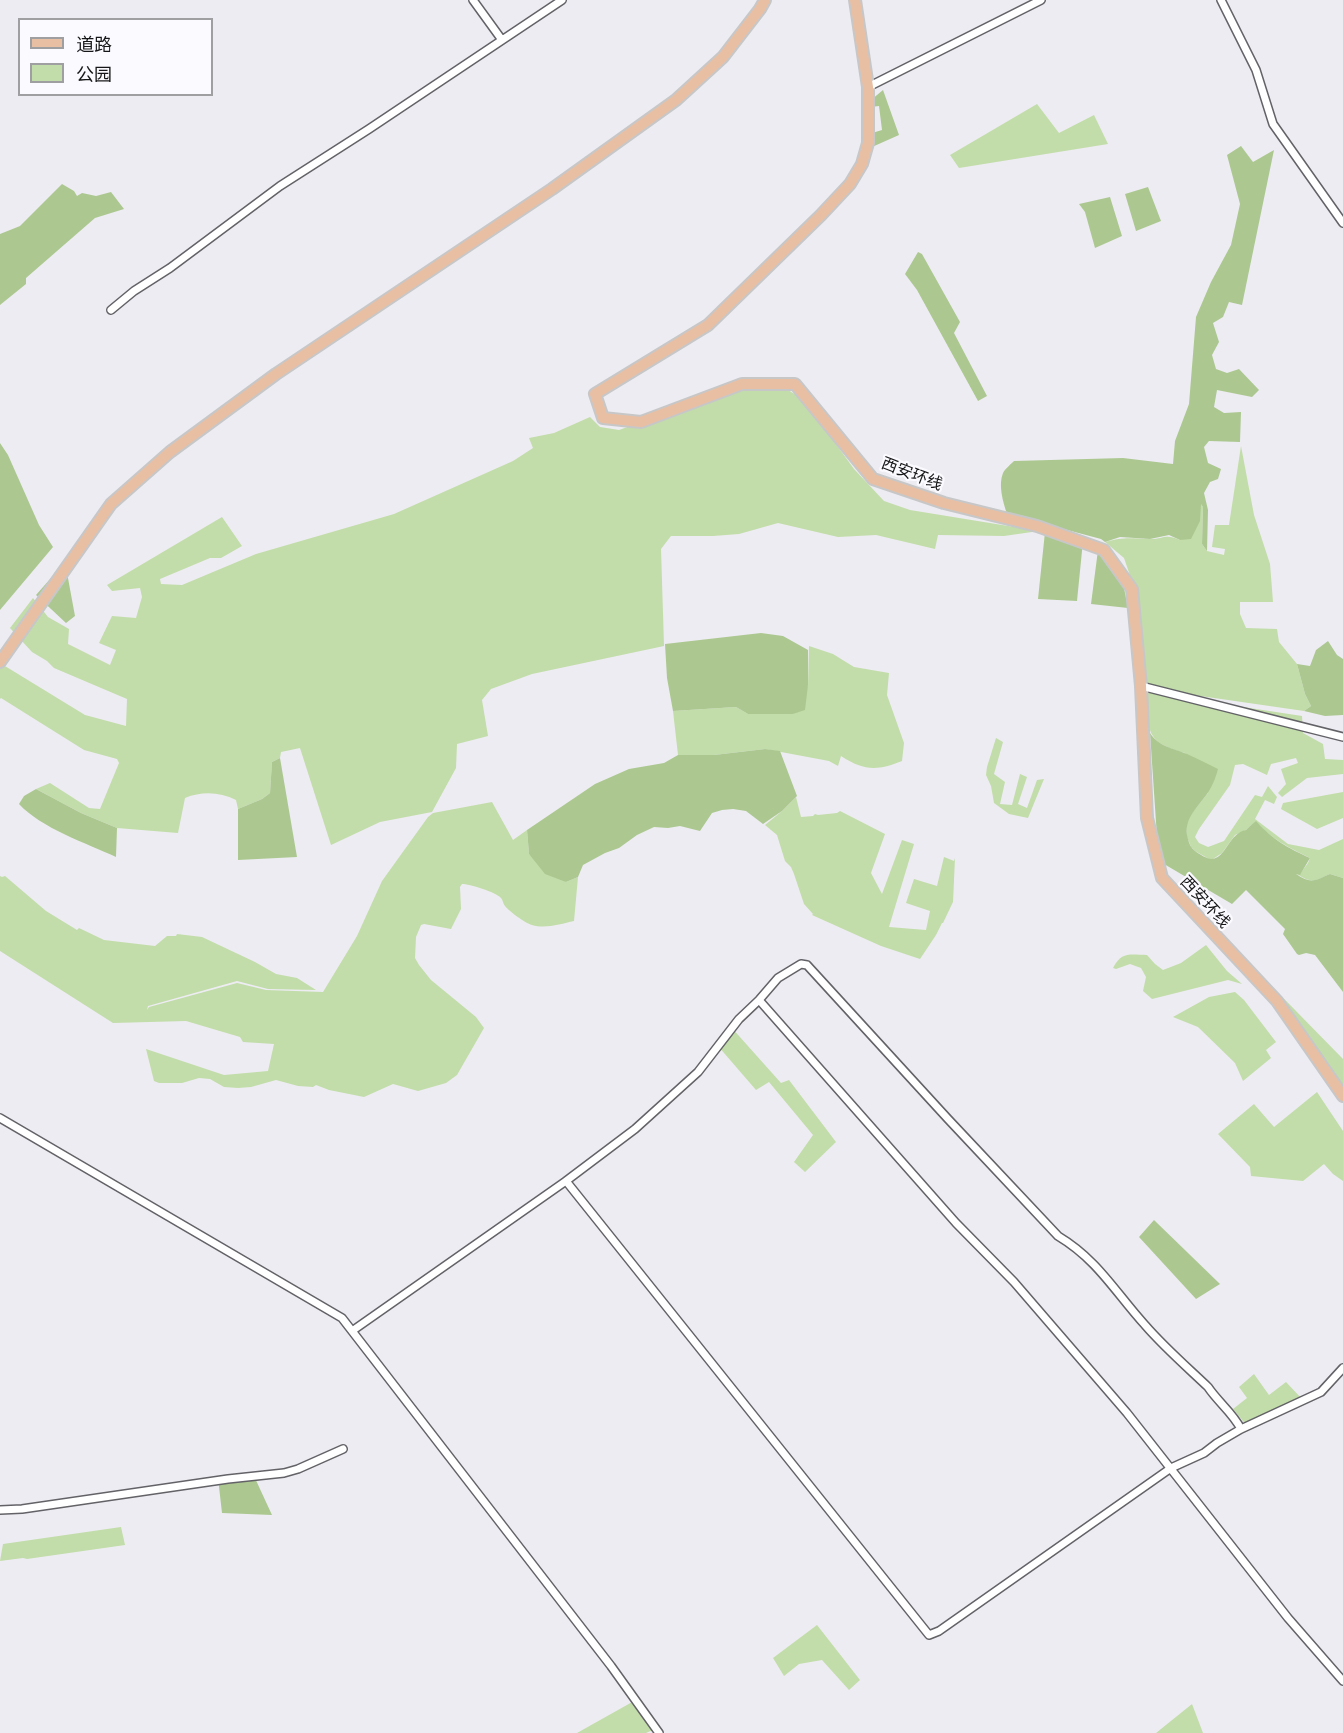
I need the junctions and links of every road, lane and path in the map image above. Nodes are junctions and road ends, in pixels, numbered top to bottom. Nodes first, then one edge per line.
1 (473, 0) edge
2 (562, 0) edge
3 (765, 0) edge
4 (855, 0) edge
5 (1041, 0) edge
6 (1221, 0) edge
7 (502, 40) junction
8 (868, 87) junction
9 (1343, 223) edge
10 (111, 310) dead end
11 (0, 662) edge
12 (1141, 686) junction
13 (1343, 737) edge
14 (759, 1000) junction
15 (1343, 1096) edge
16 (0, 1118) edge
17 (566, 1181) junction
18 (352, 1331) junction
19 (1343, 1368) edge
20 (1241, 1429) junction
21 (343, 1449) dead end
22 (1171, 1468) junction
23 (0, 1510) edge
24 (1343, 1681) edge
25 (659, 1733) edge

1 - 7 street
2 - 7 street
3 - 11 main road
4 - 8 main road, 西安环线
5 - 8 street
6 - 9 street
7 - 10 street
8 - 12 main road, 西安环线
12 - 13 street
12 - 15 main road, 西安环线
14 - 17 street
14 - 20 street
14 - 22 street
16 - 18 street
17 - 18 street
17 - 22 street
18 - 25 street
19 - 20 street
20 - 22 street
21 - 23 street
22 - 24 street

